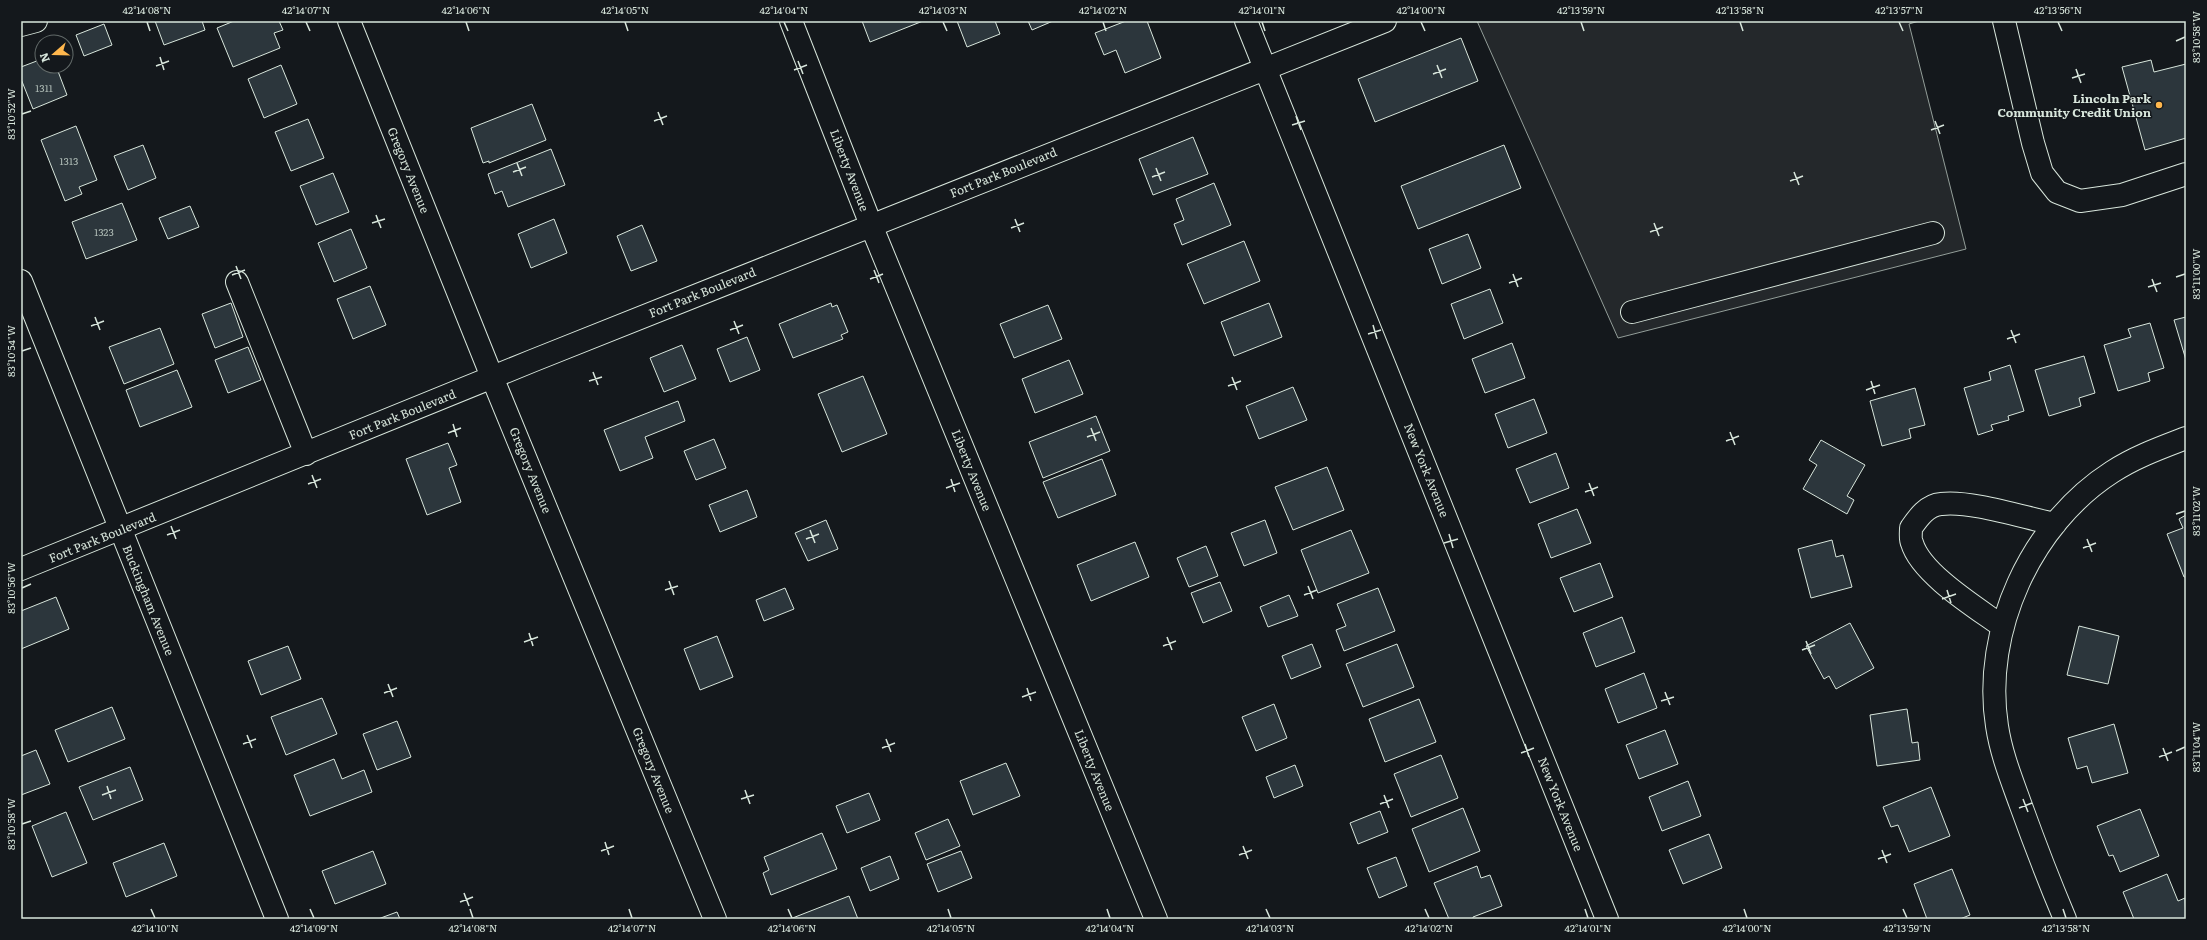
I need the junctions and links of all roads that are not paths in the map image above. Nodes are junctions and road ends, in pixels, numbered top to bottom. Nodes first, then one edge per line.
1 (36, 21) edge
2 (349, 21) edge
3 (791, 21) edge
4 (1246, 21) edge
5 (1385, 21) edge
6 (2004, 21) edge
7 (21, 25) edge
8 (1266, 68) junction
9 (2186, 174) edge
10 (871, 224) junction
11 (1933, 233) dead end
12 (21, 280) edge
13 (237, 282) dead end
14 (1632, 312) dead end
15 (492, 377) junction
16 (2186, 438) edge
17 (306, 454) junction
18 (2055, 524) junction
19 (121, 529) junction
20 (21, 569) edge
21 (2003, 627) junction
22 (278, 919) edge
23 (715, 919) edge
24 (1156, 919) edge
25 (1607, 919) edge
26 (2065, 919) edge

1 - 7 street
2 - 15 street, Gregory Avenue
3 - 10 street, Liberty Avenue
4 - 8 street, New York Avenue
5 - 8 street, Fort Park Boulevard
6 - 9 street
8 - 10 street, Fort Park Boulevard
8 - 25 street, New York Avenue
10 - 15 street, Fort Park Boulevard
10 - 24 street, Liberty Avenue
11 - 14 street
12 - 19 street, Buckingham Avenue
13 - 17 street
15 - 17 street, Fort Park Boulevard
15 - 23 street, Gregory Avenue
16 - 18 street
17 - 19 street, Fort Park Boulevard
18 - 21 street
18 - 21 street
19 - 20 street, Fort Park Boulevard
19 - 22 street, Buckingham Avenue
21 - 26 street

